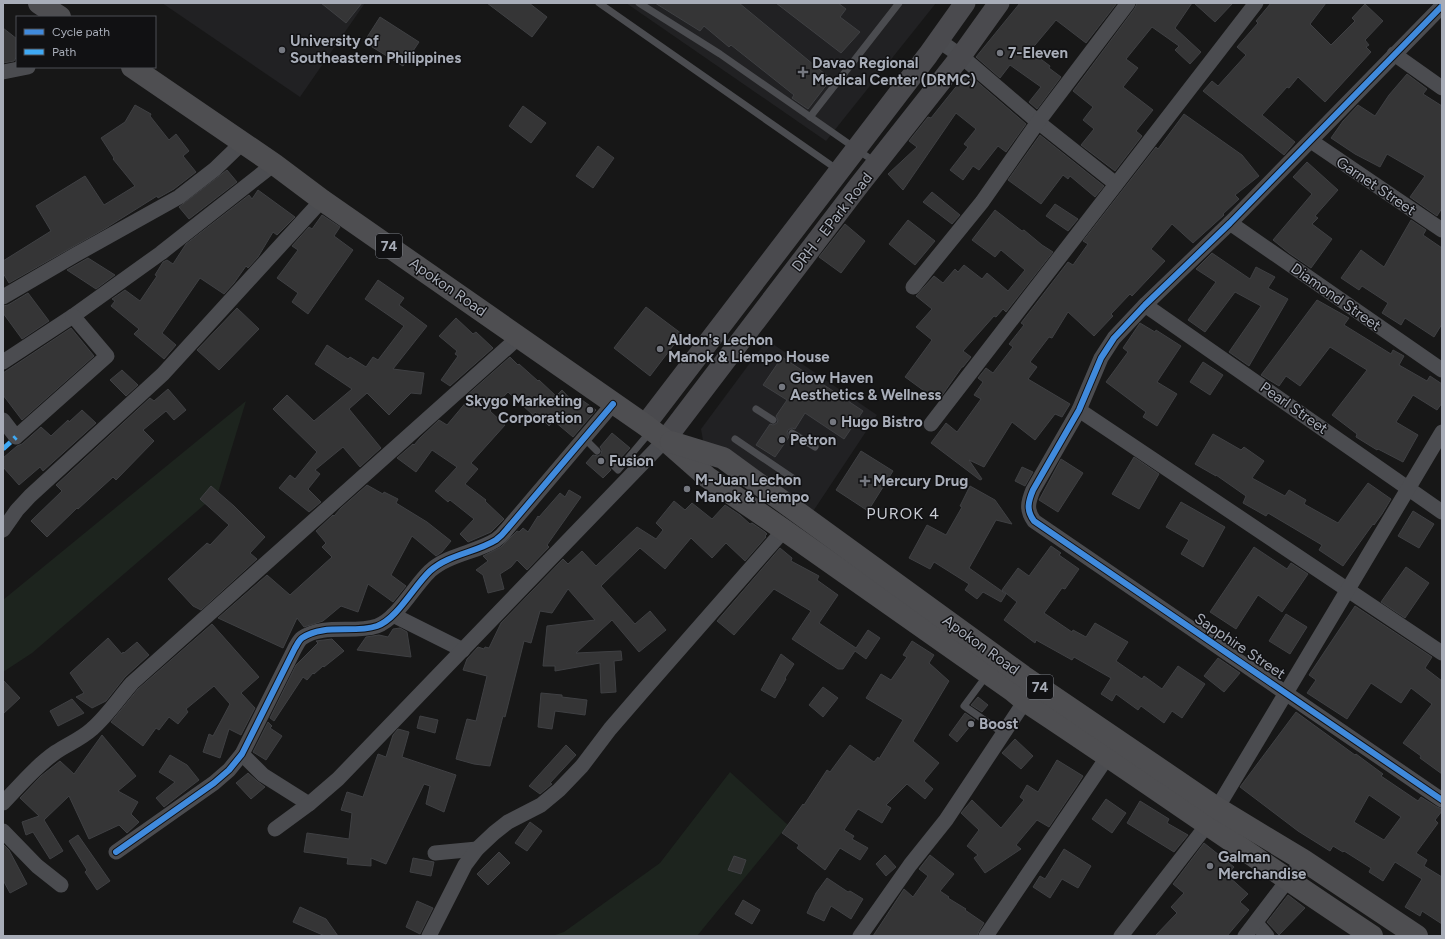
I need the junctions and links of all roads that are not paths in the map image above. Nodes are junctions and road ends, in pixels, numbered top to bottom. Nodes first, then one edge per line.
1 (39, 3) edge
2 (599, 3) edge
3 (639, 3) edge
4 (899, 3) edge
5 (966, 3) edge
6 (999, 3) edge
7 (1128, 3) edge
8 (1256, 3) edge
9 (1442, 6) edge
10 (58, 16) edge
11 (938, 40) junction
12 (1394, 54) junction
13 (961, 56) junction
14 (23, 68) edge
15 (133, 68) edge
16 (3, 72) edge
17 (1442, 88) edge
18 (810, 117) junction
19 (1038, 122) junction
20 (1311, 141) junction
21 (242, 143) junction
22 (856, 149) junction
23 (877, 163) junction
24 (274, 164) junction
25 (839, 171) junction
26 (1116, 184) junction
27 (322, 200) junction
28 (1230, 223) junction
29 (1442, 230) edge
30 (913, 287) dead end
31 (3, 298) edge
32 (1145, 305) junction
33 (73, 316) junction
34 (519, 337) junction
35 (3, 362) edge
36 (1442, 370) edge
37 (614, 404) junction
38 (756, 409) dead end
39 (1079, 410) junction
40 (3, 420) edge
41 (773, 420) dead end
42 (931, 424) dead end
43 (654, 432) junction
44 (792, 432) dead end
45 (1442, 432) edge
46 (584, 438) junction
47 (735, 439) dead end
48 (815, 447) dead end
49 (597, 451) dead end
50 (614, 466) dead end
51 (794, 479) dead end
52 (1408, 488) junction
53 (1442, 512) edge
54 (3, 530) edge
55 (784, 530) junction
56 (1347, 589) junction
57 (393, 615) junction
58 (463, 650) junction
59 (1442, 653) edge
60 (994, 666) junction
61 (1285, 693) junction
62 (1025, 701) junction
63 (1003, 733) junction
64 (242, 754) junction
65 (1108, 756) junction
66 (1442, 800) edge
67 (3, 803) edge
68 (309, 804) junction
69 (1212, 816) junction
70 (275, 829) dead end
71 (3, 831) edge
72 (477, 849) junction
73 (116, 852) dead end
74 (435, 853) dead end
75 (1303, 860) junction
76 (1287, 880) junction
77 (61, 885) dead end
78 (1256, 923) junction
79 (429, 936) edge
80 (860, 936) edge
81 (986, 936) edge
82 (1121, 936) edge
83 (1245, 936) edge
84 (1267, 936) edge
85 (1372, 936) edge
86 (1417, 936) edge

1 - 10 highway
2 - 25 lane
3 - 18 lane
4 - 18 lane
5 - 11 main road, DRH - EPark Road
6 - 13 main road, DRH - EPark Road
7 - 19 street
8 - 26 street
9 - 12 street
11 - 13 street
11 - 22 main road, DRH - EPark Road
12 - 17 street
12 - 20 street
13 - 19 street
13 - 23 main road, DRH - EPark Road
14 - 16 street
15 - 21 highway, Apokon Road / 74
18 - 22 lane
19 - 26 street
19 - 30 street
20 - 28 street
20 - 29 street, Garnet Street
21 - 24 highway, Apokon Road / 74
21 - 31 street
22 - 23 lane
22 - 25 main road, DRH - EPark Road
23 - 43 main road, DRH - EPark Road
24 - 27 highway, Apokon Road / 74
24 - 33 street
25 - 43 main road, DRH - EPark Road
26 - 42 street
27 - 34 highway, Apokon Road / 74
27 - 54 street
28 - 32 street
28 - 36 street, Diamond Street
32 - 39 street
32 - 52 street, Pearl Street
33 - 35 street
33 - 40 street
34 - 37 highway, Apokon Road / 74
34 - 67 street
37 - 43 highway, Apokon Road / 74
37 - 46 street
38 - 41 lane
39 - 56 street
39 - 61 street, Sapphire Street
43 - 50 lane
43 - 55 highway, Apokon Road / 74
43 - 58 street
43 - 60 highway, Apokon Road / 74
44 - 48 lane
45 - 52 street
46 - 49 lane
46 - 57 street
47 - 51 lane
52 - 53 street, Pearl Street
52 - 56 street
55 - 60 highway, Apokon Road / 74
55 - 72 street
56 - 59 street
56 - 61 street
57 - 58 street
57 - 64 street
58 - 68 street
60 - 62 highway, Apokon Road / 74
60 - 63 lane
60 - 69 highway, Apokon Road / 74
61 - 66 street, Sapphire Street
61 - 69 street
62 - 63 street
62 - 65 highway, Apokon Road / 74
63 - 80 street
64 - 68 street
64 - 73 street
65 - 69 highway, Apokon Road / 74
65 - 81 street
68 - 70 street
69 - 75 highway, Apokon Road / 74
69 - 76 highway, Apokon Road / 74
69 - 82 street
71 - 77 street
72 - 74 street
72 - 79 street
75 - 76 street
75 - 86 highway, Apokon Road / 74
76 - 78 street
76 - 85 highway, Apokon Road / 74
78 - 83 street
78 - 84 street

